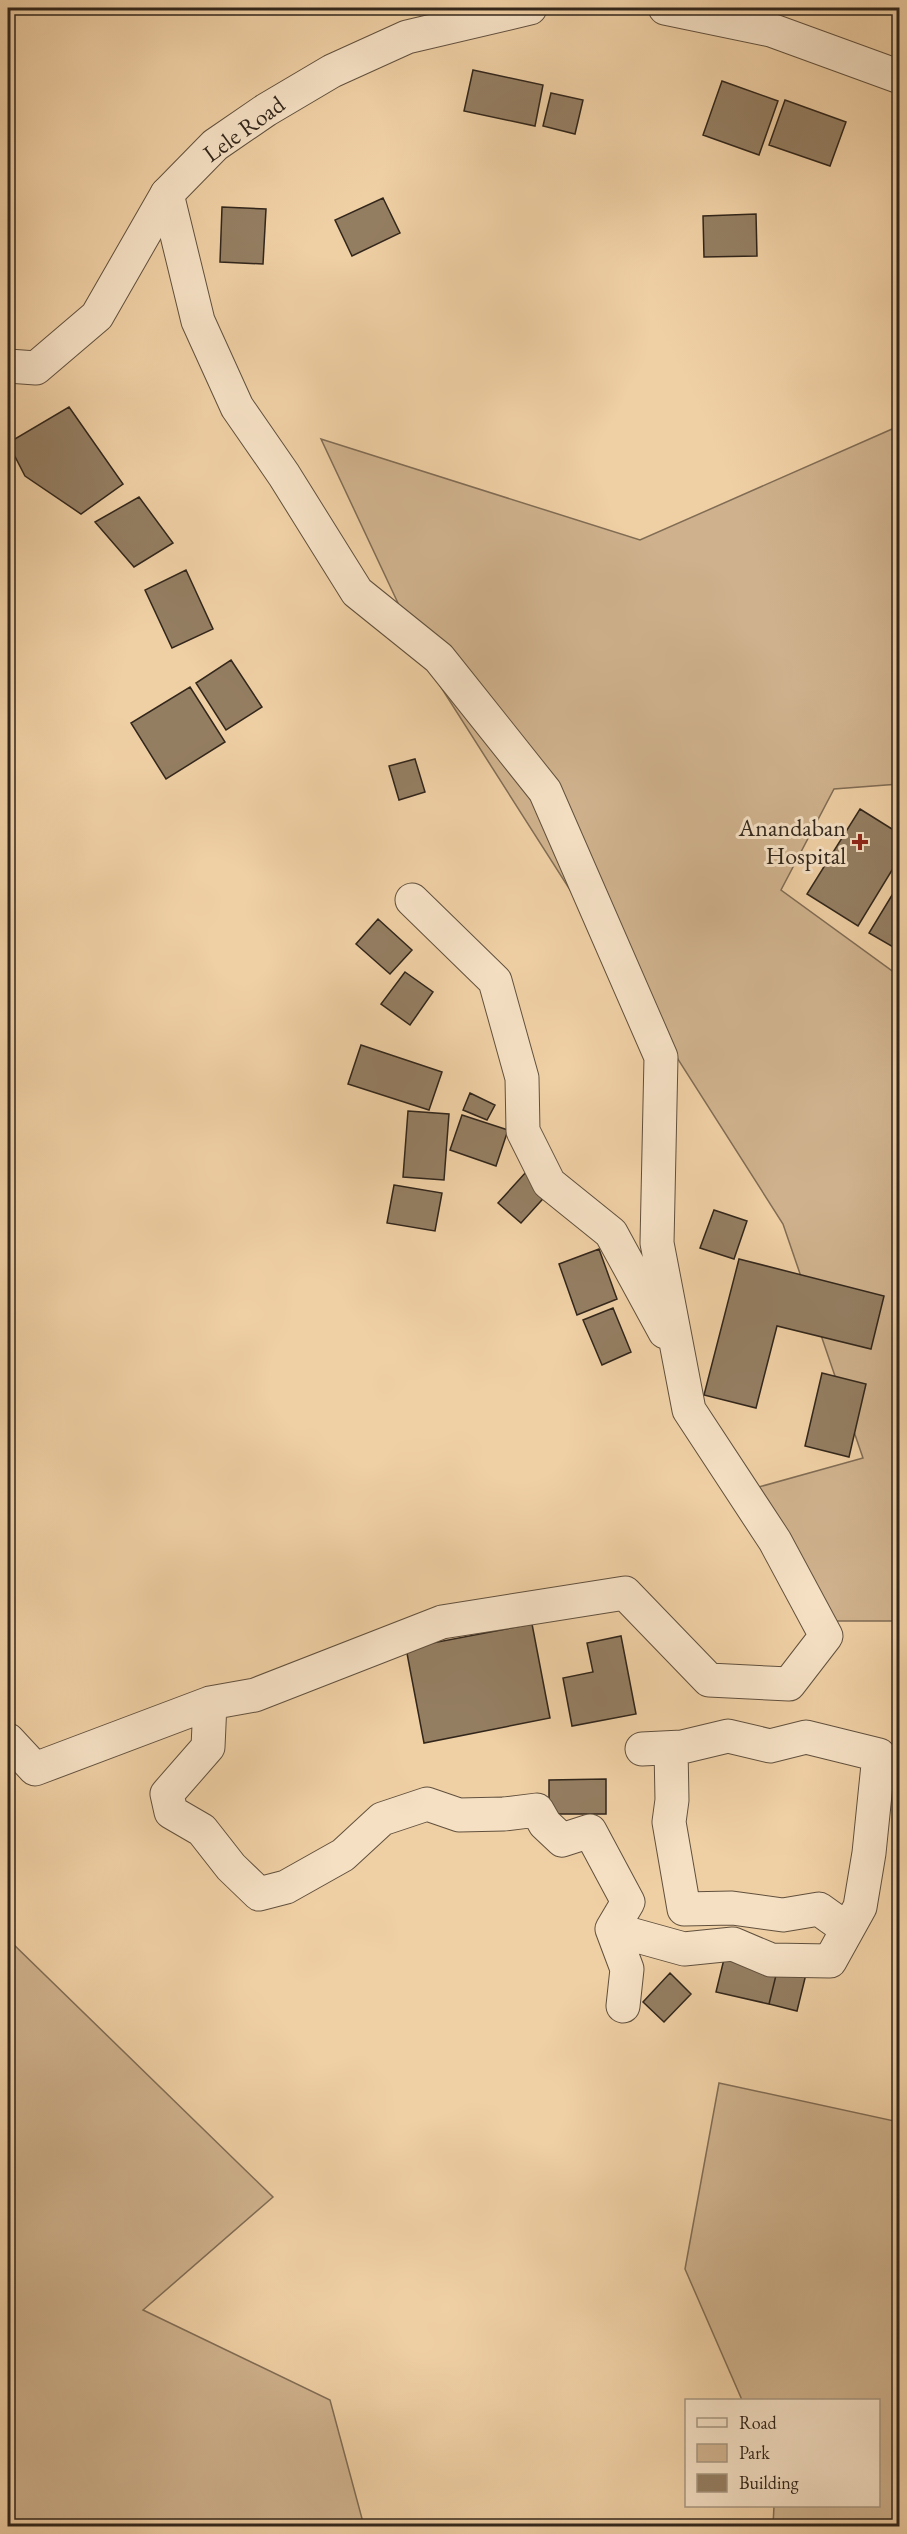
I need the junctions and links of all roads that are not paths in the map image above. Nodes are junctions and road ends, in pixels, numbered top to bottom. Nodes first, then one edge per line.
1 (530, 8) edge
2 (665, 8) edge
3 (900, 76) edge
4 (167, 194) junction
5 (8, 366) edge
6 (412, 900) dead end
7 (679, 1357) junction
8 (210, 1703) junction
9 (8, 1740) edge
10 (612, 1929) junction
11 (847, 1929) junction
12 (623, 2006) dead end

1 - 4 street, Lele Road
2 - 3 street
4 - 5 street, Lele Road
4 - 7 street
6 - 7 street
7 - 8 street
8 - 9 street
8 - 10 street
10 - 11 street
10 - 12 street
11 - 11 street

